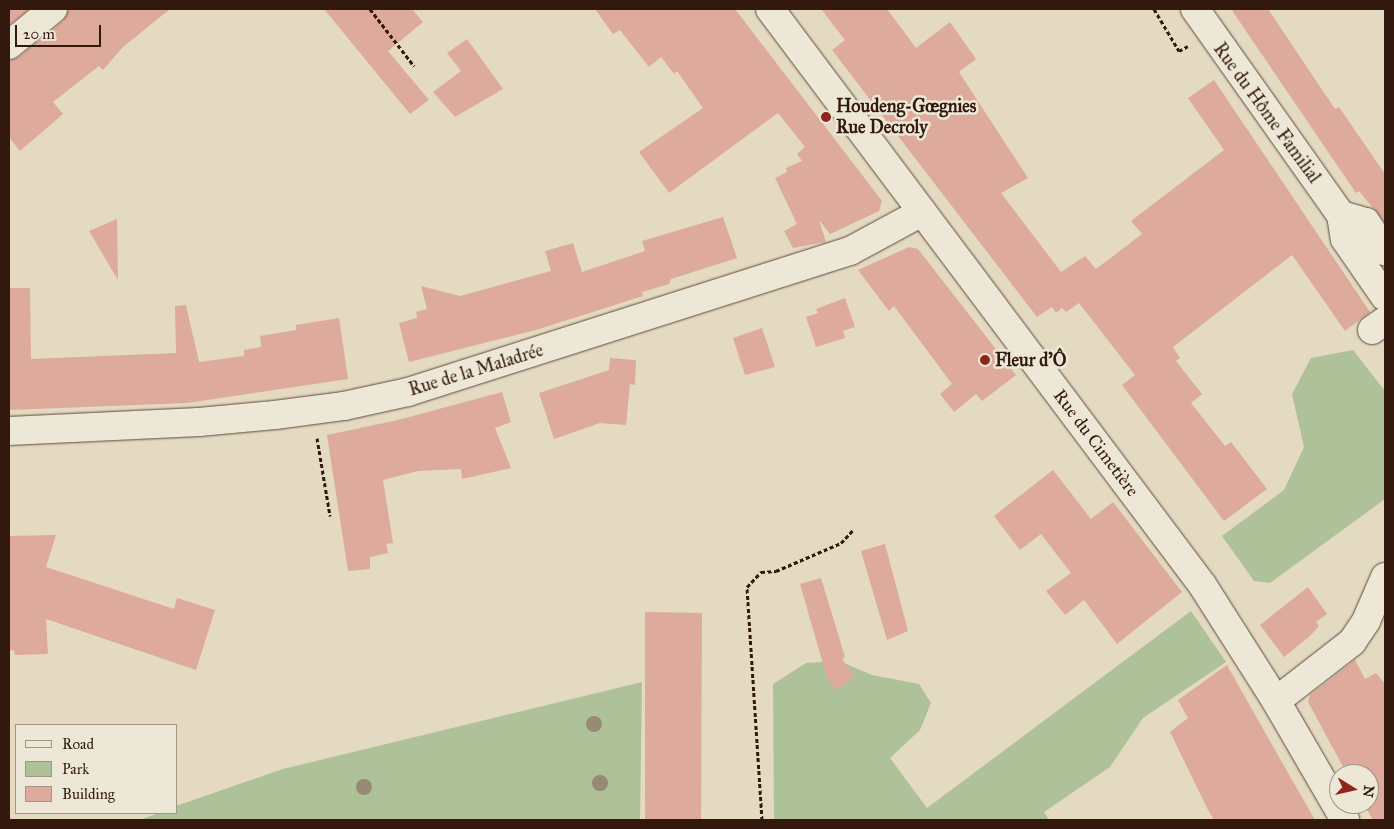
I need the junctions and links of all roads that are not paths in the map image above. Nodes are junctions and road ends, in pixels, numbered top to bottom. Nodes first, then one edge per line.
1 (52, 9) edge
2 (770, 9) edge
3 (1195, 9) edge
4 (9, 45) edge
5 (922, 212) junction
6 (1341, 215) junction
7 (1385, 251) edge
8 (1385, 297) edge
9 (9, 431) edge
10 (1385, 577) edge
11 (1276, 701) junction
12 (1345, 820) edge

1 - 4 street
2 - 5 street, Rue du Cimetière
3 - 6 street, Rue du Hôme Familial
5 - 9 street, Rue de la Maladrée
5 - 11 street, Rue du Cimetière
6 - 7 street
6 - 8 street, Rue du Hôme Familial
10 - 11 street
11 - 12 street, Rue du Cimetière

